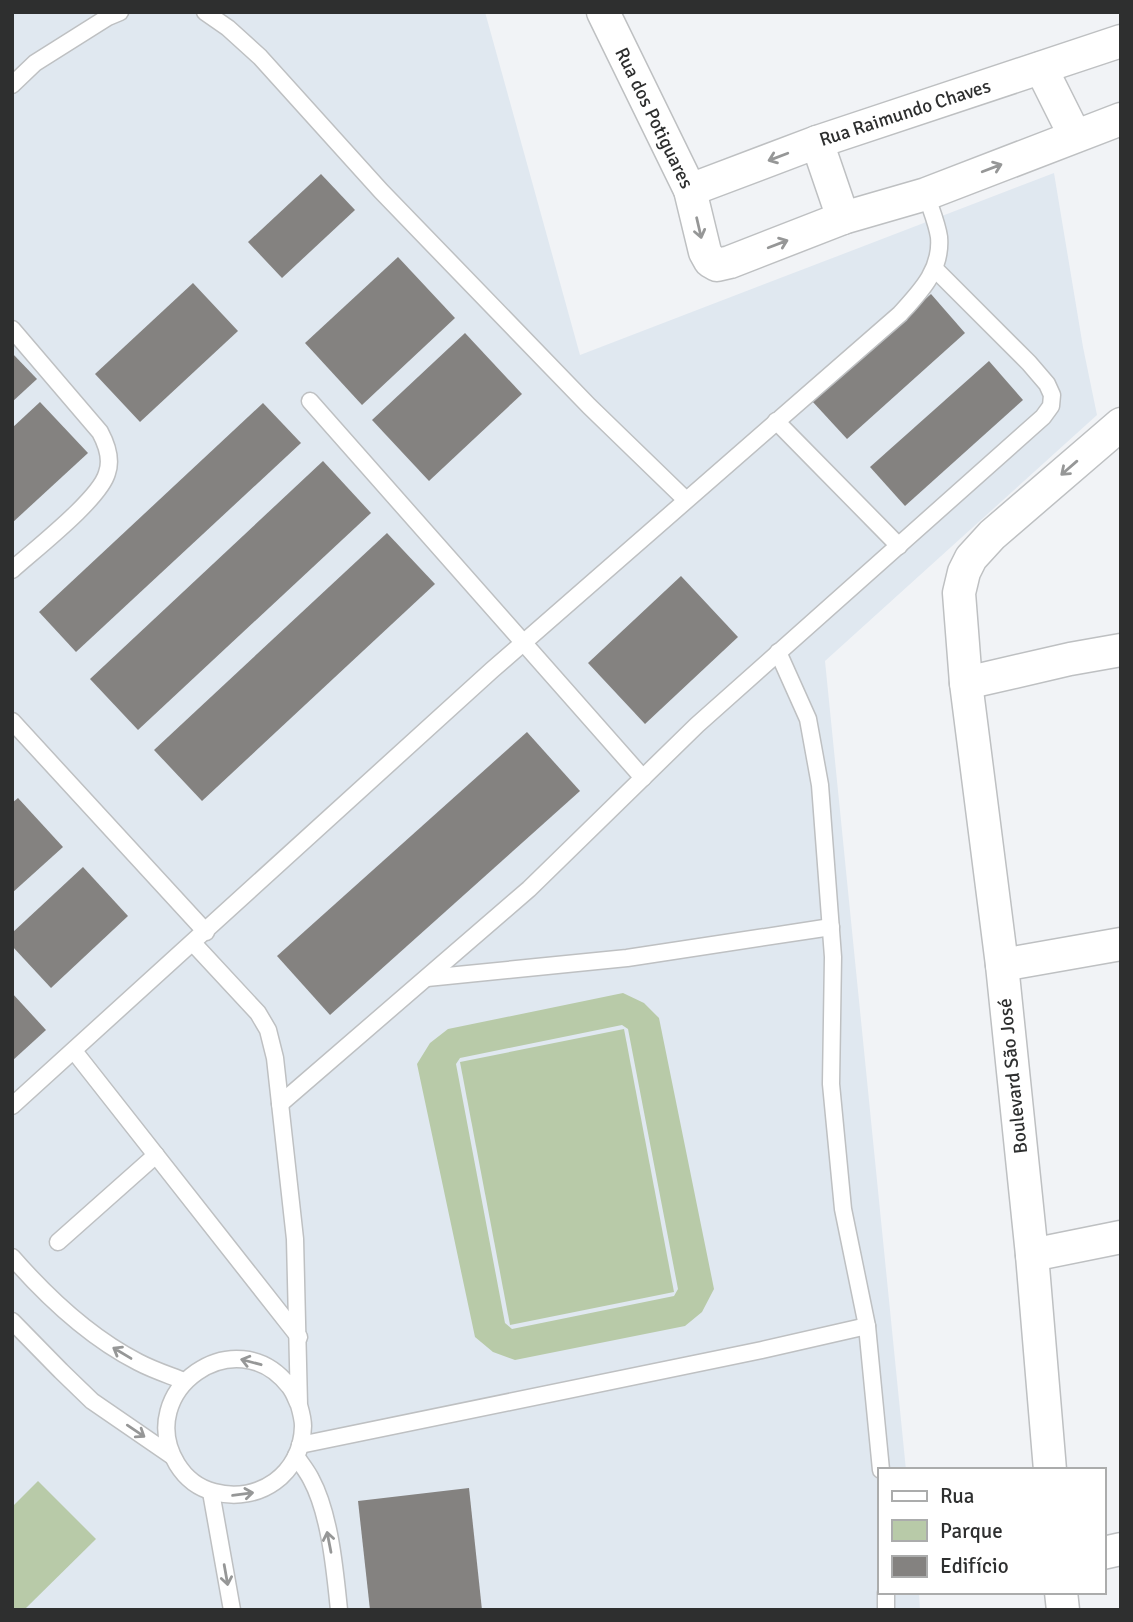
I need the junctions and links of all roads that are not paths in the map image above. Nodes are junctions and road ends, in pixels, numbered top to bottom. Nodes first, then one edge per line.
1 (120, 12) edge
2 (205, 12) edge
3 (603, 12) edge
4 (1121, 41) edge
5 (1041, 68) junction
6 (12, 85) edge
7 (1121, 119) edge
8 (1075, 136) junction
9 (817, 142) junction
10 (690, 190) junction
11 (926, 194) junction
12 (844, 218) junction
13 (934, 269) junction
14 (12, 329) edge
15 (310, 401) dead end
16 (776, 421) junction
17 (1121, 424) edge
18 (685, 500) junction
19 (899, 546) junction
20 (12, 570) edge
21 (523, 643) junction
22 (1121, 650) edge
23 (778, 652) junction
24 (966, 682) junction
25 (12, 721) edge
26 (643, 778) junction
27 (831, 928) junction
28 (199, 937) junction
29 (1121, 944) edge
30 (1002, 965) junction
31 (427, 978) junction
32 (74, 1051) junction
33 (279, 1104) junction
34 (12, 1106) edge
35 (156, 1155) junction
36 (1121, 1237) edge
37 (58, 1241) dead end
38 (1032, 1255) junction
39 (12, 1257) edge
40 (12, 1321) edge
41 (867, 1326) junction
42 (299, 1337) junction
43 (184, 1381) junction
44 (299, 1405) junction
45 (298, 1451) junction
46 (172, 1455) junction
47 (881, 1468) edge
48 (1050, 1468) edge
49 (211, 1492) junction
50 (233, 1610) edge
51 (339, 1610) edge

1 - 6 lane
2 - 18 lane
3 - 10 street, Rua dos Potiguares
4 - 5 street, Rua Raimundo Chaves
5 - 8 street
5 - 9 street, Rua Raimundo Chaves
7 - 8 street
11 -> 8 street
9 -> 10 street, Rua Raimundo Chaves
9 - 12 street
10 -> 12 street, Rua dos Potiguares
11 - 12 street
11 - 13 lane
13 - 16 lane
13 - 19 lane
14 - 20 lane
15 - 21 lane
16 - 18 lane
16 - 19 lane
17 -> 24 street, Boulevard São José
18 - 21 lane
19 - 23 lane
21 - 26 lane
21 - 28 lane
22 - 24 street
23 - 26 lane
23 - 27 lane
24 - 30 street, Boulevard São José
25 - 28 lane
26 - 31 lane
27 - 31 lane
27 - 41 lane
28 - 32 lane
28 - 33 lane
29 - 30 street
30 - 38 street, Boulevard São José
31 - 33 lane
32 - 34 lane
32 - 35 lane
33 - 42 lane
35 - 37 lane
35 - 42 lane
36 - 38 street
38 - 48 street, Boulevard São José
43 -> 39 lane
40 -> 46 lane
41 - 45 lane
41 - 47 lane
42 - 44 lane
44 -> 43 lane
43 - 46 lane
44 - 45 lane
49 -> 45 lane
51 -> 45 lane
46 - 49 lane
49 -> 50 lane

